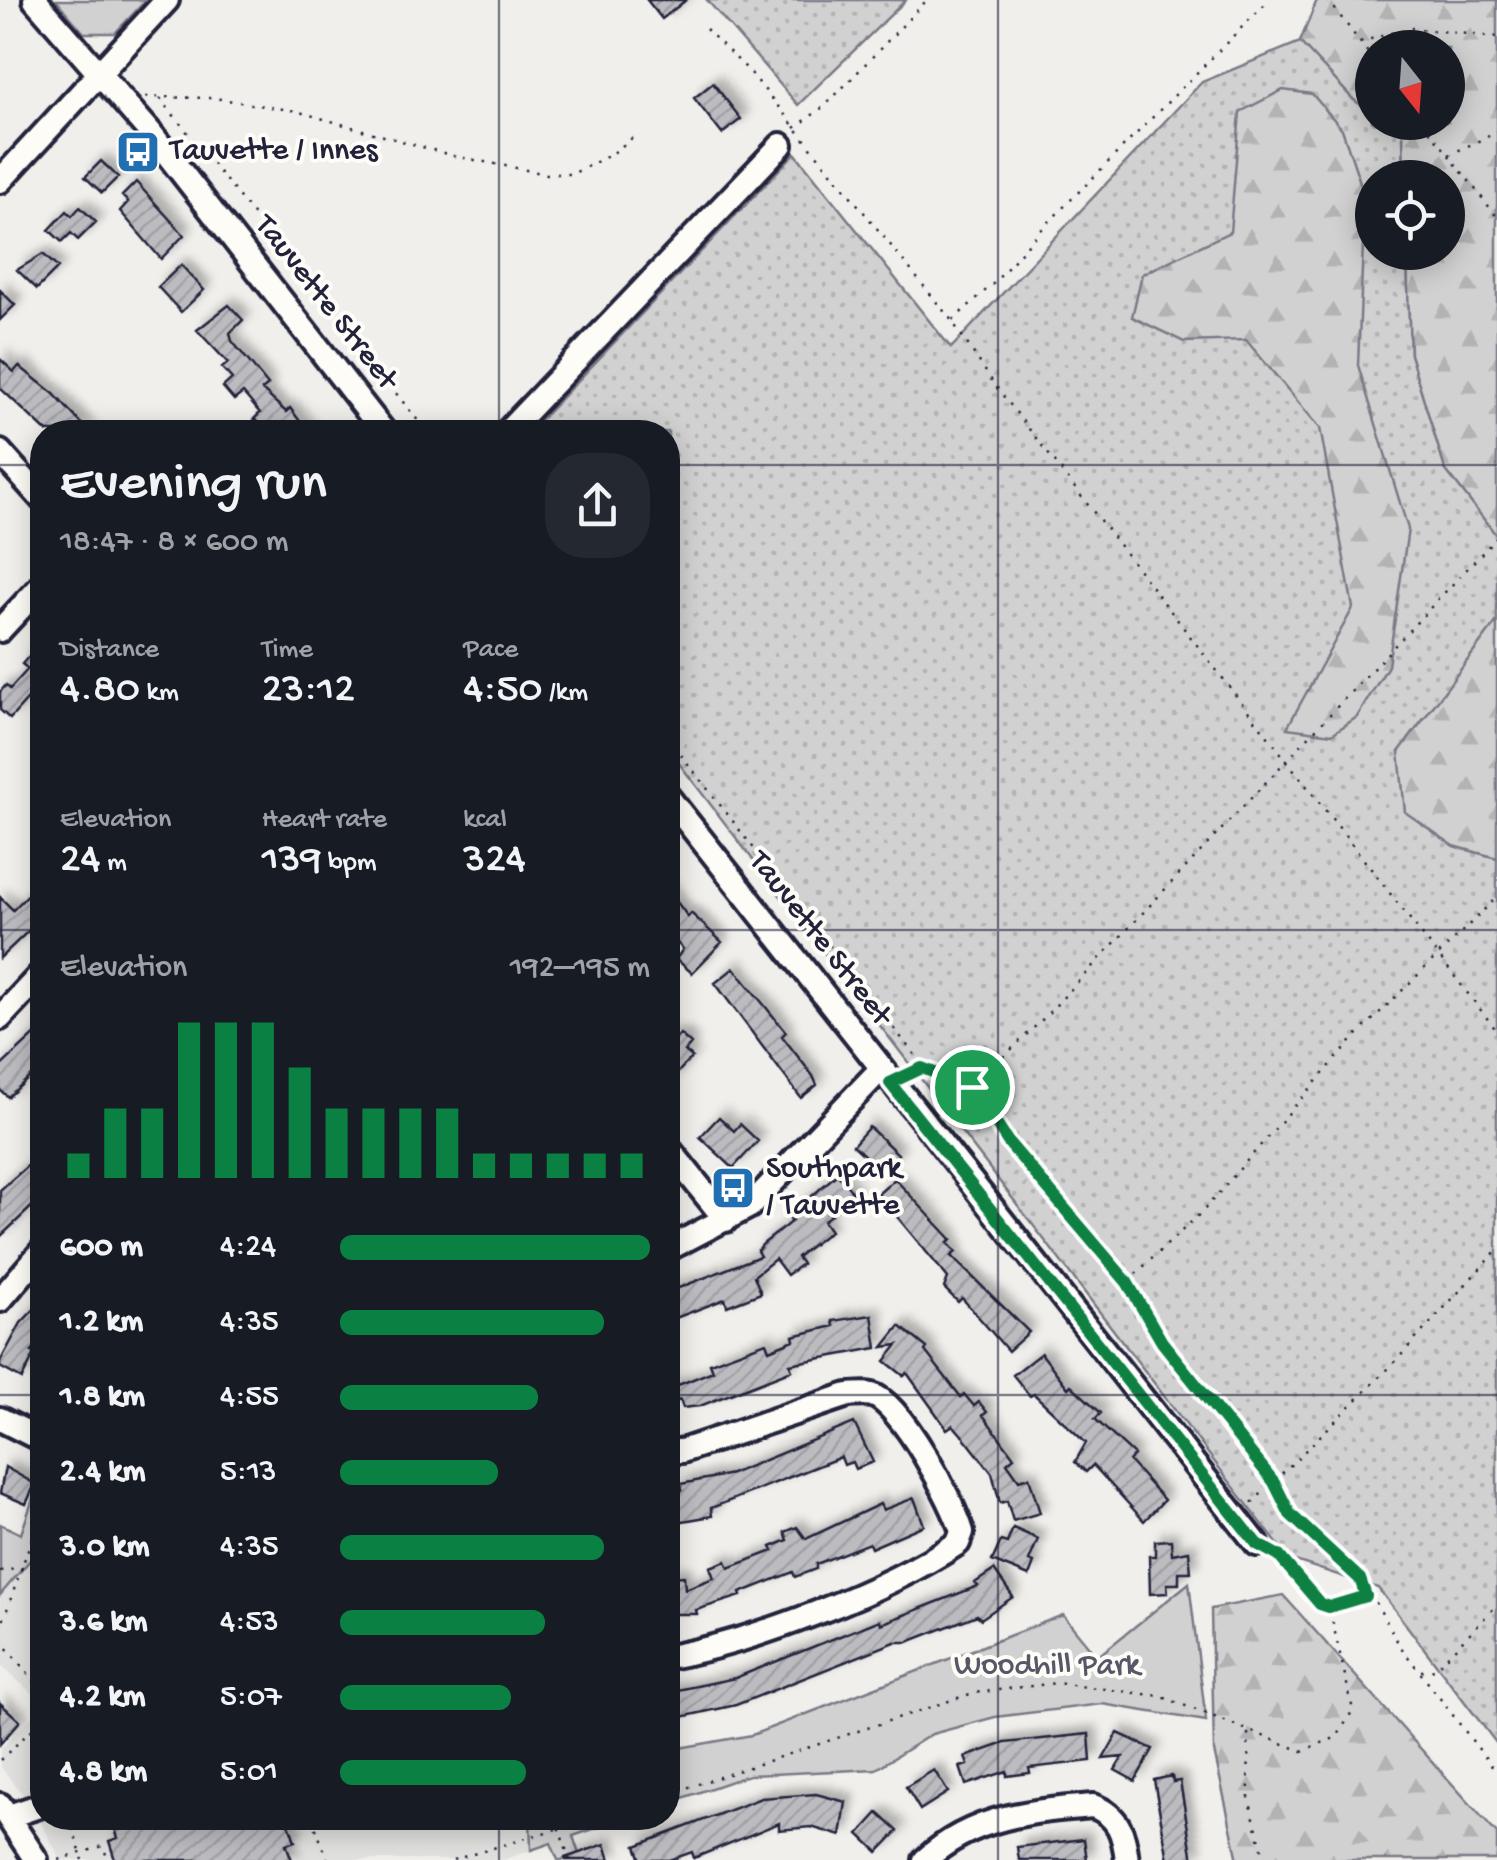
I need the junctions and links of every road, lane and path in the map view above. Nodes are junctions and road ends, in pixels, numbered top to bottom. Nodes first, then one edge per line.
1 (35, 0) edge
2 (167, 0) edge
3 (927, 0) edge
4 (1269, 0) edge
5 (1328, 0) edge
6 (706, 29) dead end
7 (1403, 30) edge
8 (1429, 30) edge
9 (1465, 34) edge
10 (1355, 35) edge
11 (1497, 37) edge
12 (100, 73) junction
13 (140, 97) dead end
14 (160, 97) junction
15 (1497, 132) edge
16 (637, 134) dead end
17 (788, 136) junction
18 (1437, 140) edge
19 (1448, 155) junction
20 (0, 181) edge
21 (1497, 217) edge
22 (952, 321) junction
23 (375, 420) edge
24 (417, 420) edge
25 (518, 420) edge
26 (0, 452) edge
27 (30, 486) edge
28 (1497, 538) edge
29 (30, 598) edge
30 (0, 630) edge
31 (680, 753) edge
32 (1285, 759) junction
33 (680, 812) edge
34 (1497, 896) edge
35 (1439, 956) junction
36 (30, 986) edge
37 (0, 1018) edge
38 (1497, 1031) edge
39 (885, 1077) junction
40 (972, 1087) junction
41 (680, 1163) edge
42 (726, 1220) junction
43 (680, 1243) edge
44 (1497, 1250) edge
45 (30, 1265) edge
46 (1127, 1282) junction
47 (0, 1300) edge
48 (0, 1419) edge
49 (30, 1434) edge
50 (680, 1451) edge
51 (1274, 1482) junction
52 (1237, 1519) junction
53 (1257, 1544) joint
54 (30, 1548) edge
55 (24, 1568) junction
56 (0, 1571) edge
57 (1366, 1596) junction
58 (1497, 1605) edge
59 (1329, 1607) junction
60 (0, 1630) edge
61 (0, 1640) edge
62 (680, 1654) edge
63 (1419, 1670) junction
64 (30, 1676) edge
65 (30, 1731) edge
66 (1248, 1732) junction
67 (0, 1760) edge
68 (1497, 1773) edge
69 (680, 1790) edge
70 (30, 1806) edge
71 (5, 1810) edge
72 (73, 1830) edge
73 (317, 1830) edge
74 (551, 1830) edge
75 (559, 1830) edge
76 (81, 1853) junction
77 (36, 1860) edge
78 (59, 1860) edge
79 (84, 1860) edge
80 (108, 1860) edge
81 (328, 1860) edge
82 (453, 1860) edge
83 (570, 1860) edge
84 (926, 1860) edge
85 (1127, 1860) edge
86 (1265, 1860) edge

1 - 12 street, Tauvette Street
2 - 12 street
3 - 17 path
4 - 22 path
5 - 10 path
6 - 17 path
7 - 8 path
9 - 11 path
12 - 20 street
12 - 23 street, Tauvette Street
13 - 14 path
14 - 16 path
14 - 24 path
15 - 19 path
17 - 22 path
17 - 25 street
18 - 19 path
19 - 21 path
22 - 32 path
26 - 27 street
28 - 32 path
29 - 30 street
31 - 40 path
32 - 35 path
32 - 40 path
33 - 39 street, Tauvette Street
34 - 35 path
35 - 38 path
35 - 46 path
36 - 37 street
39 - 40 path
39 - 42 street
39 - 52 street, Tauvette Street
40 - 46 path
41 - 42 street
42 - 43 street
44 - 51 path
45 - 47 street
46 - 51 path
48 - 49 street
50 - 62 street
51 - 52 path
51 - 57 path
52 - 53 street, Tauvette Street
53 - 59 path
54 - 55 path
55 - 56 path
55 - 60 path
57 - 59 path
57 - 63 path
58 - 63 path
59 - 66 path
61 - 64 path
63 - 68 path
65 - 67 path
66 - 69 path
66 - 86 path
70 - 71 street
71 - 77 street
72 - 76 path
73 - 81 path
74 - 82 path
75 - 83 path
76 - 78 path
76 - 79 path
76 - 80 path
84 - 85 street

